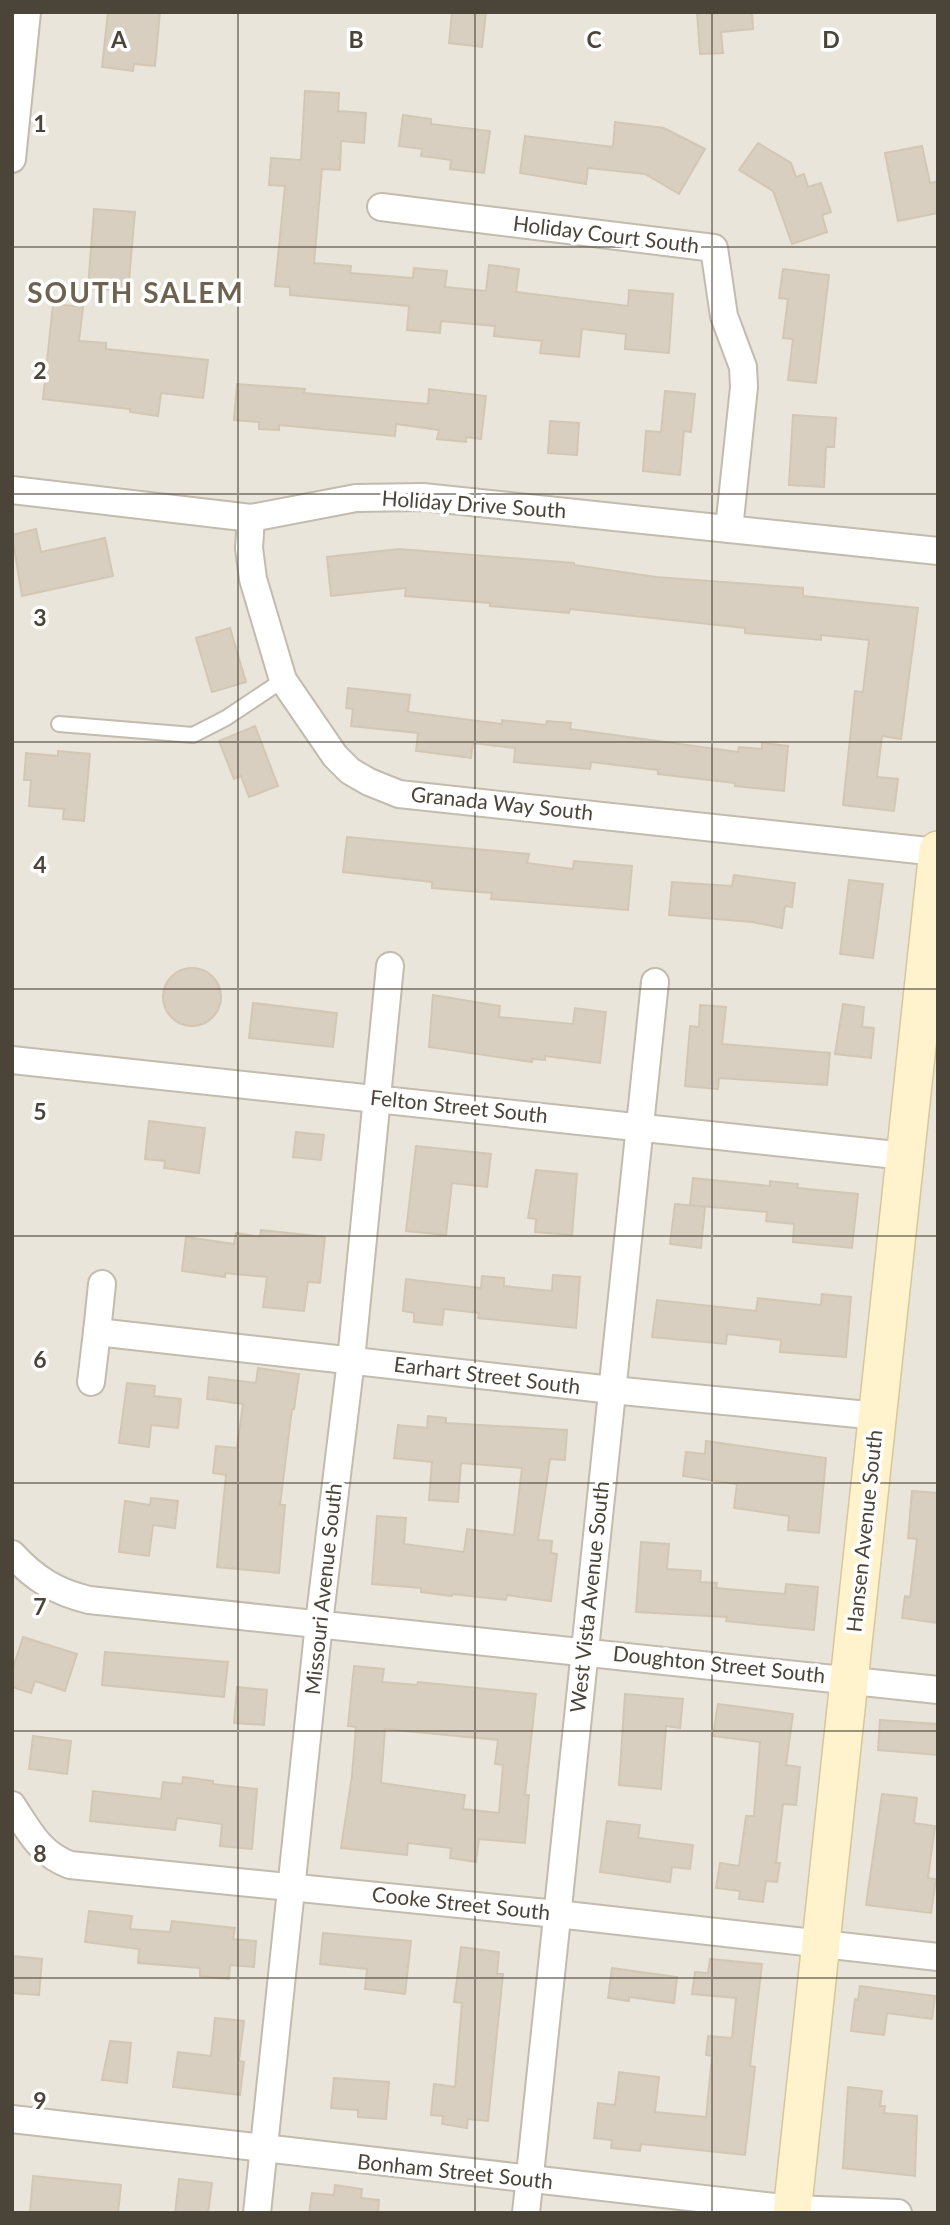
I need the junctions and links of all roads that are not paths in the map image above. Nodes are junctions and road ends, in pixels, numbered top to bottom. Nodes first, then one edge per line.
1 (27, 12) edge
2 (12, 159) edge
3 (381, 206) dead end
4 (12, 490) edge
5 (251, 519) junction
6 (729, 529) junction
7 (938, 551) edge
8 (283, 680) junction
9 (59, 724) dead end
10 (938, 851) edge
11 (390, 966) dead end
12 (655, 982) dead end
13 (928, 1039) edge
14 (12, 1060) edge
15 (376, 1098) junction
16 (640, 1125) junction
17 (905, 1156) junction
18 (102, 1284) dead end
19 (97, 1332) junction
20 (351, 1360) junction
21 (91, 1382) dead end
22 (612, 1390) junction
23 (878, 1416) junction
24 (12, 1554) edge
25 (319, 1623) junction
26 (584, 1650) junction
27 (849, 1679) junction
28 (938, 1690) edge
29 (12, 1805) edge
30 (292, 1887) junction
31 (557, 1914) junction
32 (821, 1945) junction
33 (938, 1957) edge
34 (12, 2119) edge
35 (263, 2150) junction
36 (529, 2180) junction
37 (792, 2211) edge
38 (257, 2213) edge
39 (526, 2213) edge
40 (898, 2213) edge

1 - 2 street
3 - 6 street, Holiday Court South
4 - 5 street, Holiday Drive South
5 - 6 street, Holiday Drive South
5 - 8 street, Granada Way South
6 - 7 street, Holiday Drive South
8 - 9 lane
8 - 10 street, Granada Way South
10 - 13 street, Hansen Avenue South
11 - 15 street, Missouri Avenue South
12 - 16 street, West Vista Avenue South
13 - 17 street, Hansen Avenue South
14 - 15 street, Felton Street South
15 - 16 street, Felton Street South
15 - 20 street, Missouri Avenue South
16 - 17 street, Felton Street South
16 - 22 street, West Vista Avenue South
17 - 23 street, Hansen Avenue South
18 - 19 street
19 - 20 street, Earhart Street South
19 - 21 street
20 - 22 street, Earhart Street South
20 - 25 street, Missouri Avenue South
22 - 23 street, Earhart Street South
22 - 26 street, West Vista Avenue South
23 - 27 street, Hansen Avenue South
24 - 25 street, Doughton Street South
25 - 26 street, Doughton Street South
25 - 30 street, Missouri Avenue South
26 - 27 street, Doughton Street South
26 - 31 street, West Vista Avenue South
27 - 28 street, Doughton Street South
27 - 32 street, Hansen Avenue South
29 - 30 street, Cooke Street South
30 - 31 street, Cooke Street South
30 - 35 street, Missouri Avenue South
31 - 32 street, Cooke Street South
31 - 36 street, West Vista Avenue South
32 - 33 street, Cooke Street South
32 - 37 street, Hansen Avenue South
34 - 35 street, Bonham Street South
35 - 36 street, Bonham Street South
35 - 38 street, Missouri Avenue South
36 - 37 street, Bonham Street South
36 - 39 street, West Vista Avenue South
37 - 40 street, Bonham Street South

